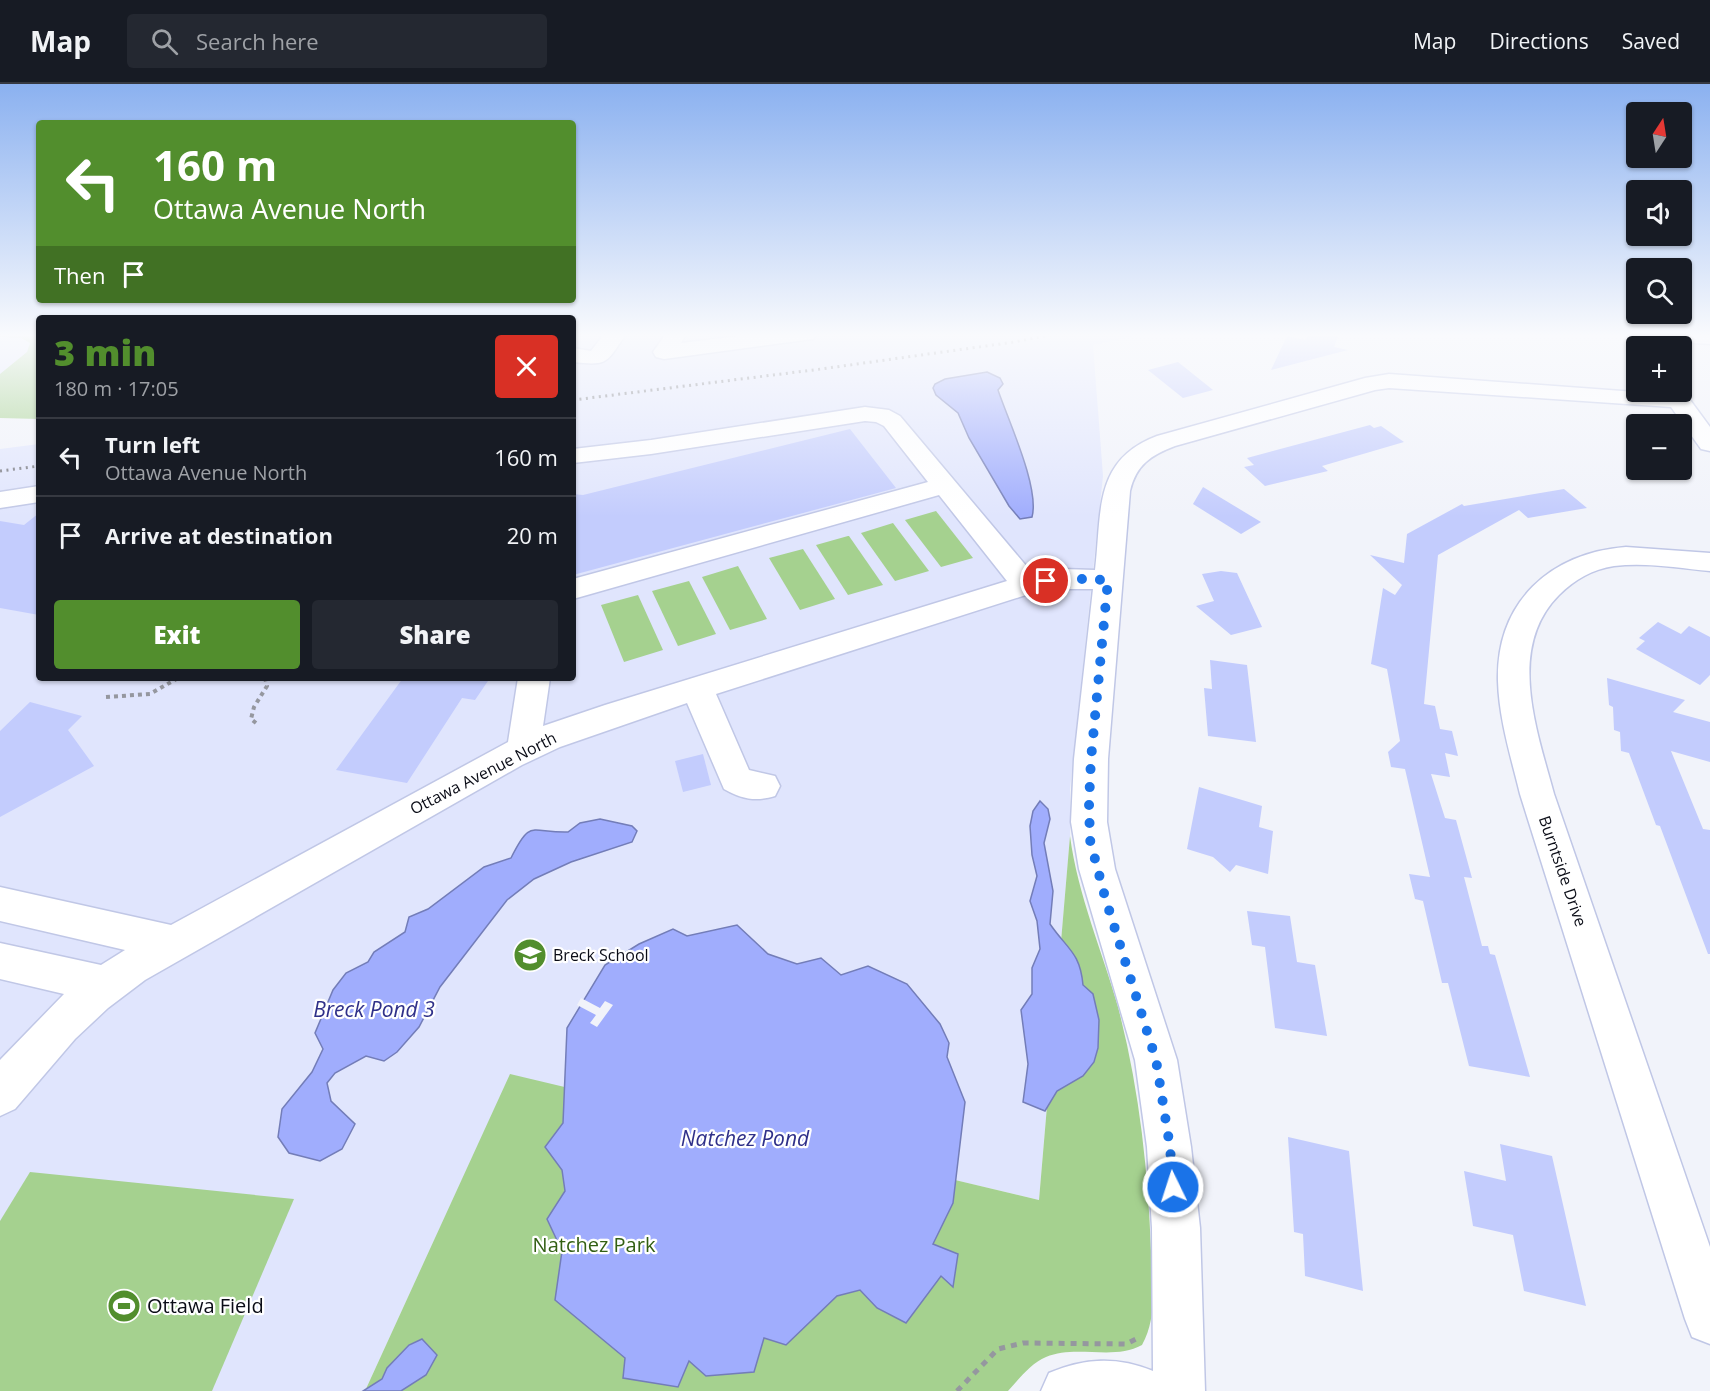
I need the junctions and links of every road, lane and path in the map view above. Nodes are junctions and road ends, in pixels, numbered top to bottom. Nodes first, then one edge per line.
1 (1337, 395) edge
2 (1679, 402) edge
3 (1710, 444) edge
4 (576, 456) edge
5 (946, 485) junction
6 (36, 494) edge
7 (0, 500) edge
8 (1710, 562) edge
9 (1108, 580) junction
10 (1026, 585) junction
11 (576, 588) edge
12 (174, 681) edge
13 (266, 681) edge
14 (534, 681) edge
15 (697, 688) junction
16 (106, 697) dead end
17 (256, 723) dead end
18 (524, 748) junction
19 (763, 786) dead end
20 (0, 904) edge
21 (173, 943) junction
22 (0, 960) edge
23 (104, 985) junction
24 (0, 1094) edge
25 (1710, 1319) edge
26 (1178, 1374) edge
27 (957, 1391) edge
28 (1067, 1391) edge
29 (1138, 1391) edge

1 - 9 street
2 - 3 street
4 - 5 street
5 - 10 street
5 - 11 street
6 - 7 street
8 - 25 street, Burntside Drive
9 - 10 street, Ottawa Avenue North
9 - 26 street
10 - 15 street, Ottawa Avenue North
12 - 16 path
13 - 17 path
14 - 18 street
15 - 18 street, Ottawa Avenue North
15 - 19 street
18 - 21 street, Ottawa Avenue North
20 - 21 street
21 - 23 street, Ottawa Avenue North
22 - 23 street
23 - 24 street, Ottawa Avenue North
26 - 27 path
28 - 29 street

